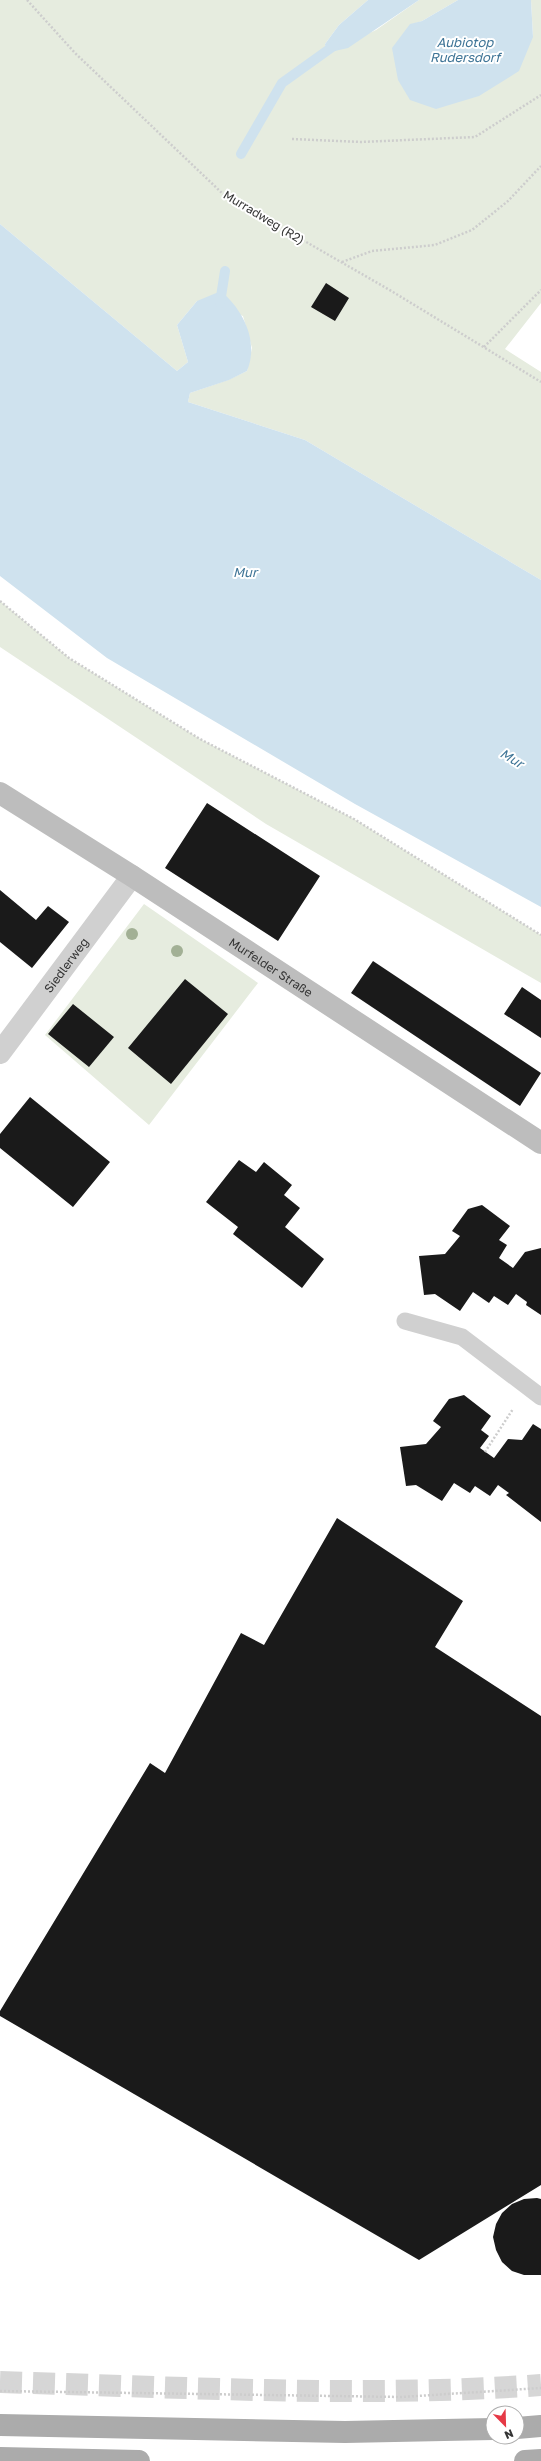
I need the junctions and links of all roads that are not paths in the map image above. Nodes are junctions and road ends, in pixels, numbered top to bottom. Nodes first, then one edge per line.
1 (0, 793) edge
2 (132, 876) junction
3 (0, 1053) edge
4 (541, 1143) edge
5 (405, 1321) dead end
6 (541, 1397) edge
7 (0, 2425) edge
8 (541, 2426) edge
9 (525, 2427) edge
10 (485, 2429) edge
11 (0, 2458) edge
12 (541, 2460) edge
13 (139, 2461) edge
14 (525, 2461) edge

1 - 2 street, Murfelder Straße
2 - 3 street, Siedlerweg
2 - 4 street, Murfelder Straße
5 - 6 lane
7 - 10 main road
8 - 9 main road
11 - 13 main road
12 - 14 main road

